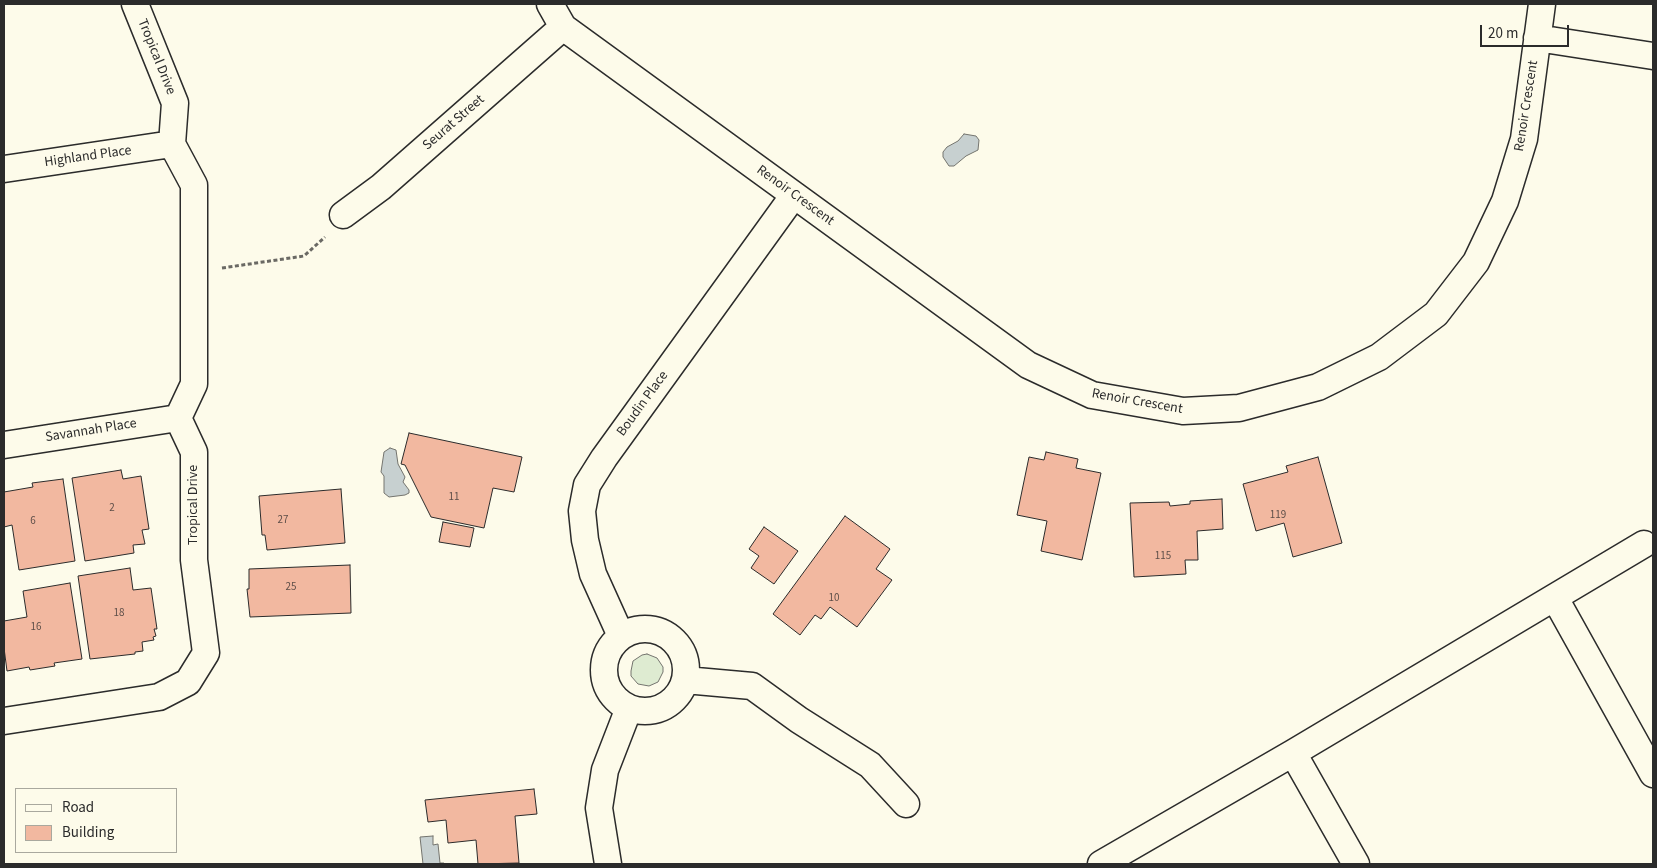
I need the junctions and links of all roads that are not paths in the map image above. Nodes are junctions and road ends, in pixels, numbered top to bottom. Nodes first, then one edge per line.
1 (135, 4) edge
2 (550, 4) edge
3 (1542, 4) edge
4 (563, 27) junction
5 (1537, 38) junction
6 (1653, 56) edge
7 (172, 144) junction
8 (4, 169) edge
9 (794, 195) junction
10 (342, 215) road end
11 (178, 418) junction
12 (4, 445) edge
13 (1644, 544) dead end
14 (1555, 598) junction
15 (621, 636) junction
16 (685, 680) junction
17 (629, 708) junction
18 (4, 720) edge
19 (1293, 753) junction
20 (1653, 774) edge
21 (906, 804) dead end
22 (608, 864) edge
23 (1101, 864) edge
24 (1356, 864) edge

1 - 7 street, Tropical Drive
2 - 4 street, Renoir Crescent
3 - 5 street, Renoir Crescent
4 - 9 street, Renoir Crescent
4 - 10 street, Seurat Street
5 - 6 street
5 - 9 street, Renoir Crescent
7 - 8 street, Highland Place
7 - 11 street
9 - 15 street, Boudin Place
11 - 12 street, Savannah Place
11 - 18 street, Tropical Drive
13 - 14 street
14 - 19 street
14 - 20 street
15 - 16 street
15 - 17 street
16 - 17 street
16 - 21 street
17 - 22 street
19 - 23 street
19 - 24 street

